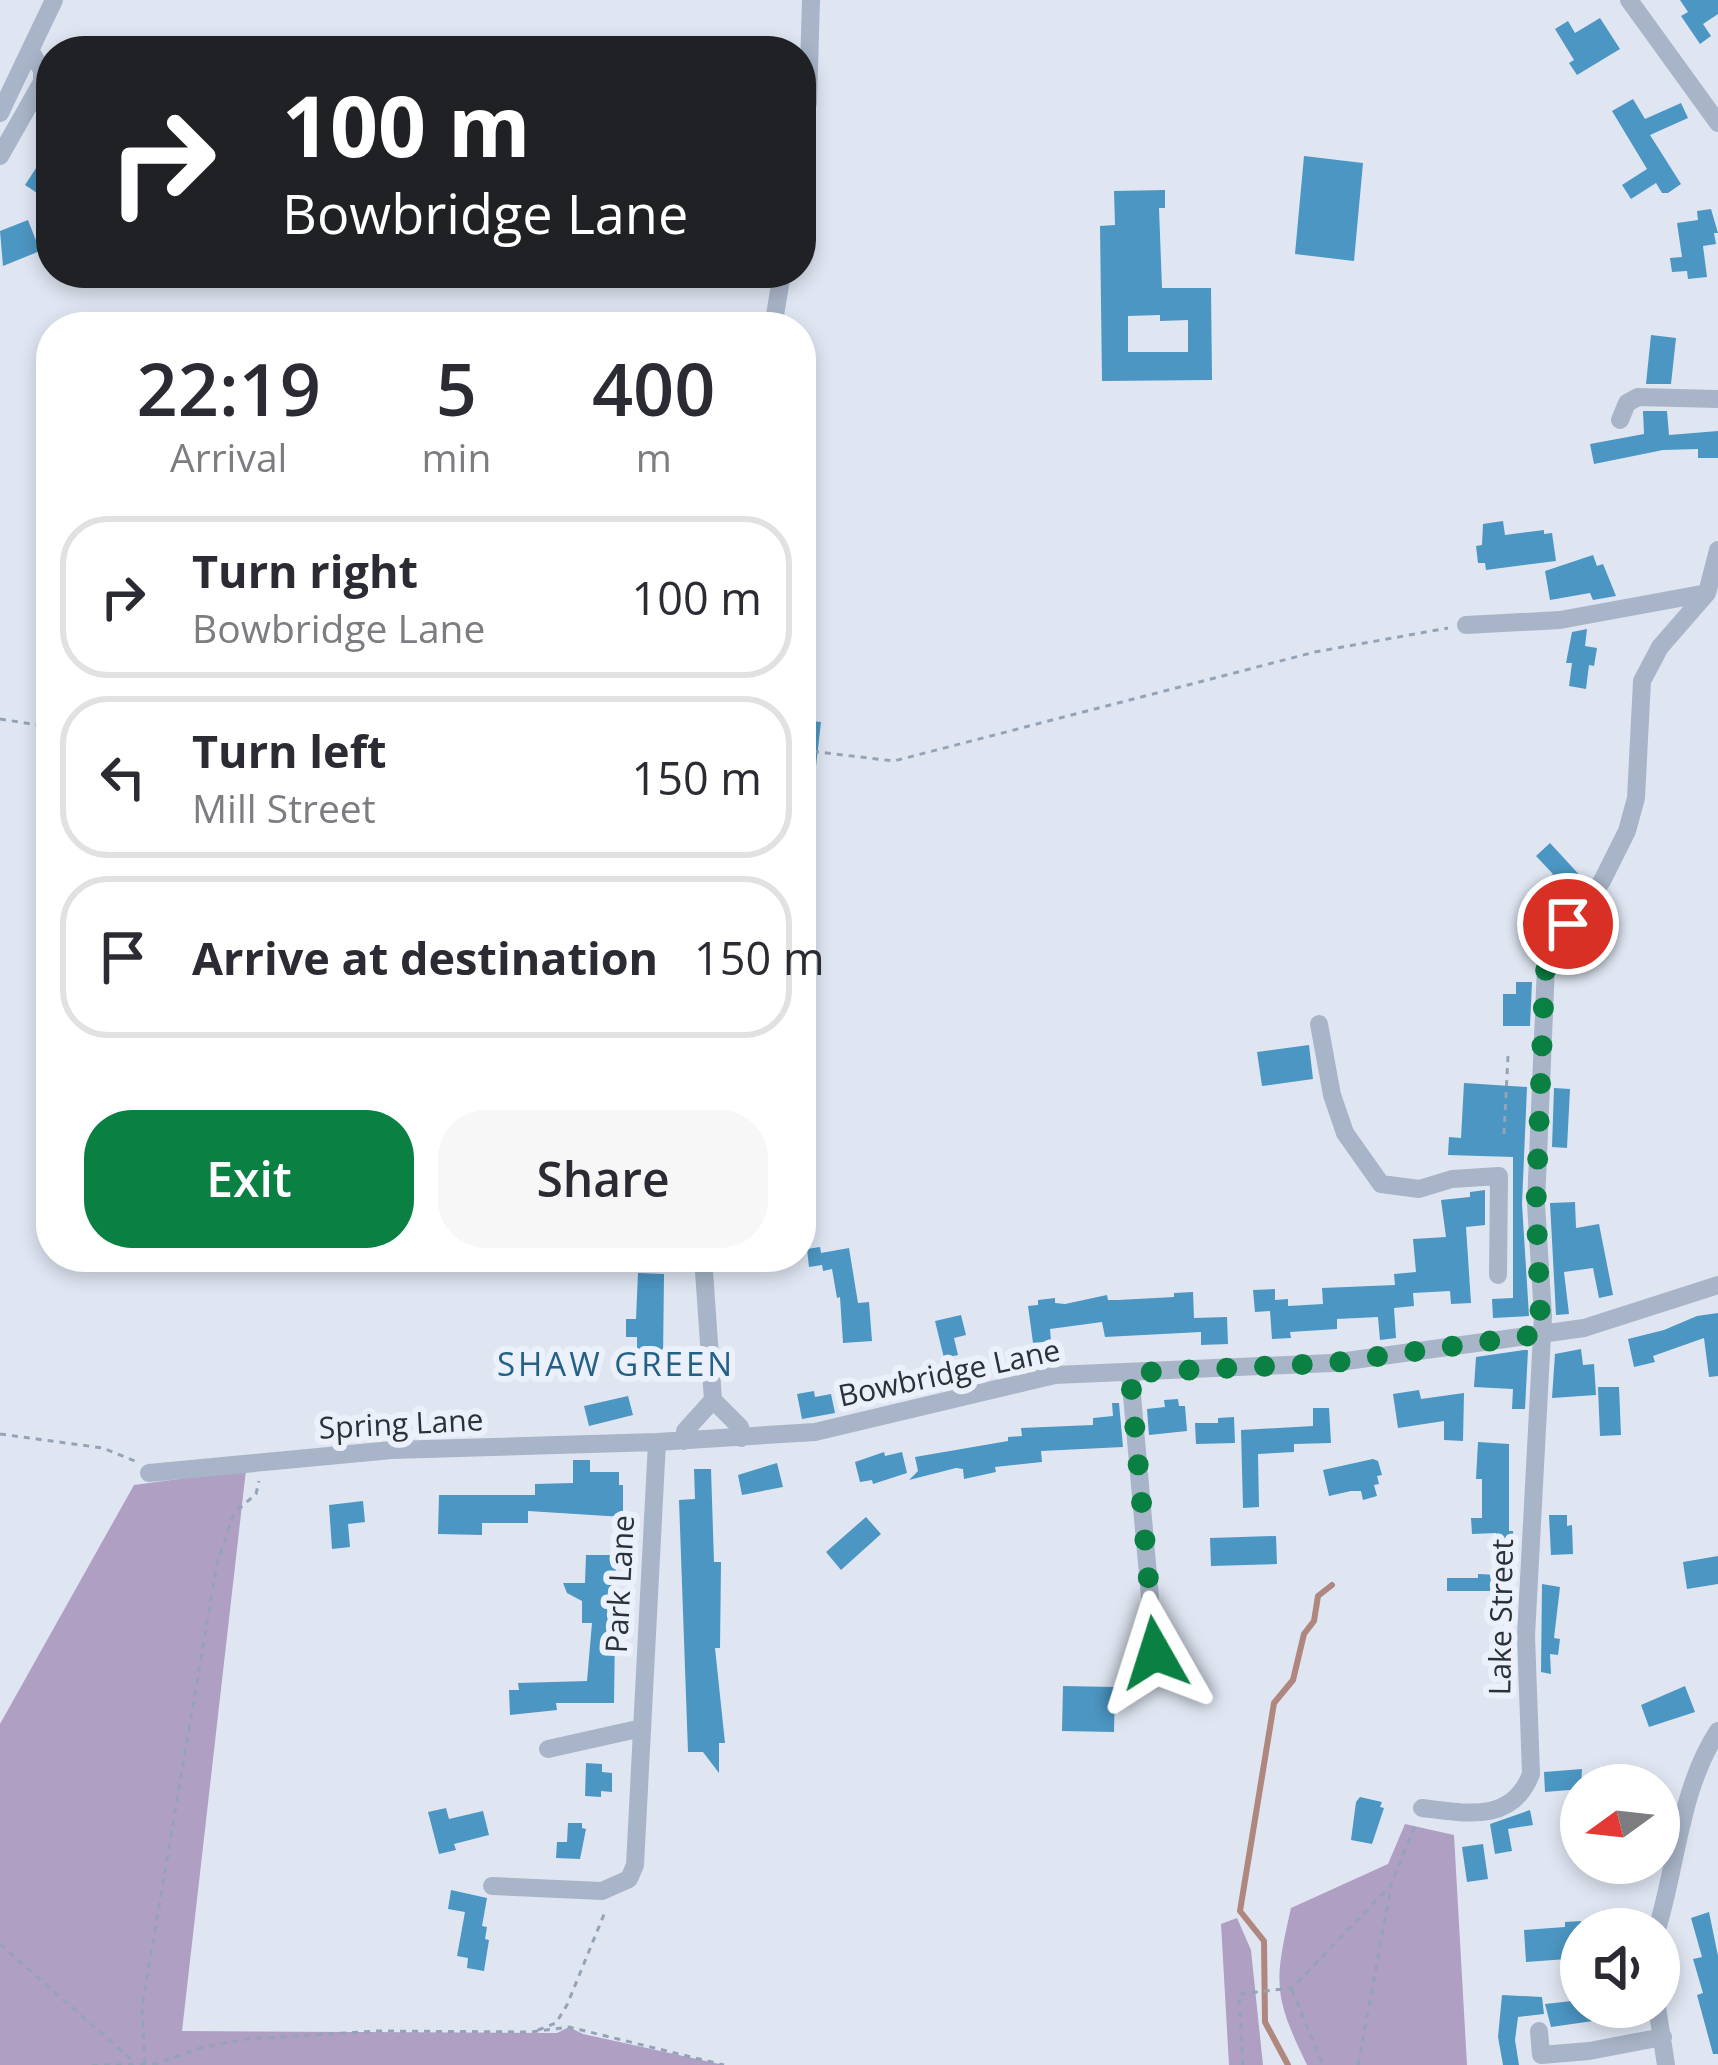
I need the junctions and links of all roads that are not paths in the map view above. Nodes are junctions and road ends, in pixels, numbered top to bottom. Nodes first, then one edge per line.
1 (54, 0) edge
2 (811, 0) edge
3 (1629, 0) edge
4 (38, 36) edge
5 (810, 36) edge
6 (36, 41) edge
7 (31, 52) junction
8 (36, 60) edge
9 (36, 93) edge
10 (0, 113) edge
11 (1718, 123) edge
12 (0, 156) edge
13 (1718, 399) edge
14 (1620, 420) dead end
15 (1718, 550) edge
16 (1707, 593) junction
17 (1466, 625) road end
18 (1319, 1024) dead end
19 (1499, 1203) junction
20 (1536, 1204) junction
21 (704, 1272) edge
22 (1498, 1275) dead end
23 (1718, 1285) edge
24 (1541, 1334) junction
25 (1130, 1373) junction
26 (713, 1400) junction
27 (742, 1438) junction
28 (684, 1441) junction
29 (657, 1442) junction
30 (149, 1473) road end
31 (1146, 1678) dead end
32 (642, 1728) junction
33 (1718, 1731) edge
34 (548, 1749) dead end
35 (1422, 1808) road end
36 (492, 1886) dead end
37 (1662, 1908) edge
38 (1661, 2028) edge
39 (1539, 2031) dead end
40 (1663, 2037) junction
41 (1541, 2060) edge
42 (1666, 2065) edge

1 - 4 street
2 - 5 street
3 - 11 street
6 - 7 street
7 - 8 street
7 - 10 street
9 - 12 street
13 - 14 street
15 - 16 street
16 - 17 street
16 - 20 street, Lake Street
18 - 19 street
19 - 20 street
19 - 22 street
20 - 24 street, Lake Street
21 - 26 street
23 - 24 street, Bowbridge Lane
24 - 25 street, Bowbridge Lane
24 - 35 street, Lake Street
25 - 27 street, Bowbridge Lane
25 - 31 street
26 - 27 street
26 - 28 street
27 - 28 street, Bowbridge Lane
28 - 29 street, Bowbridge Lane
29 - 30 street, Spring Lane
29 - 32 street, Park Lane
32 - 34 street
32 - 36 street, Park Lane
33 - 37 street
38 - 40 street
39 - 41 street
40 - 41 street
40 - 42 street

